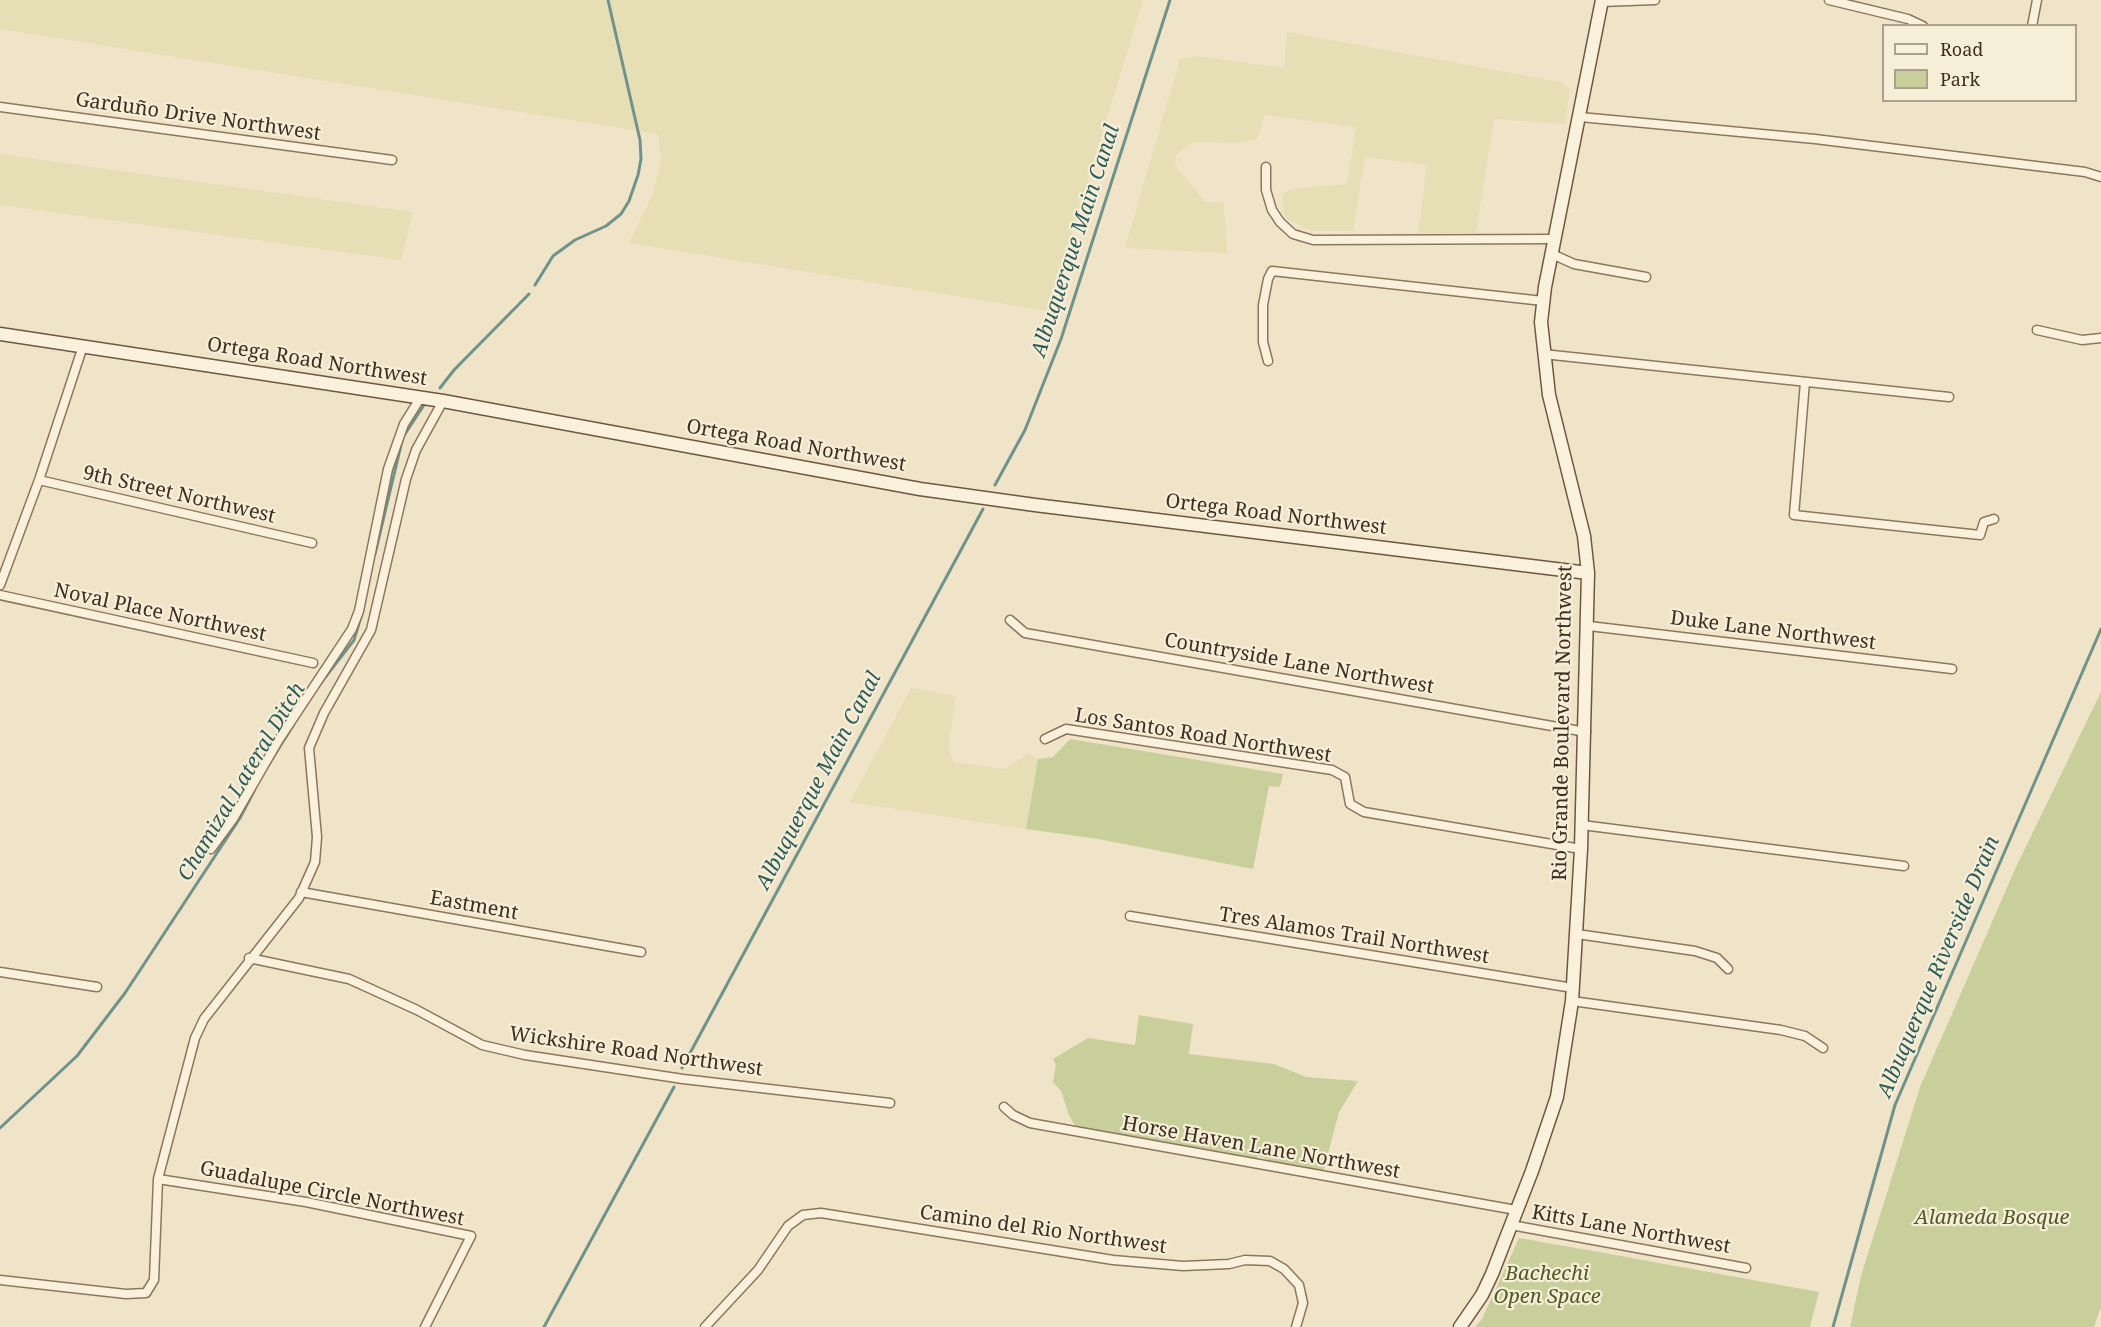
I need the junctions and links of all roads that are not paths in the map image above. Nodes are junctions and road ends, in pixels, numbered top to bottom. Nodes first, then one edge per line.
1 (1655, 0) edge
2 (1829, 0) edge
3 (2037, 0) edge
4 (1602, 1) edge
5 (1919, 24) edge
6 (2032, 24) edge
7 (0, 107) edge
8 (1580, 117) junction
9 (392, 160) dead end
10 (1266, 167) dead end
11 (2101, 177) edge
12 (1555, 239) junction
13 (1552, 254) junction
14 (1646, 277) dead end
15 (1543, 301) junction
16 (2037, 330) dead end
17 (0, 334) edge
18 (2101, 338) edge
19 (83, 346) junction
20 (1543, 354) junction
21 (1268, 361) dead end
22 (1805, 382) junction
23 (421, 397) junction
24 (1949, 397) dead end
25 (443, 401) junction
26 (39, 480) junction
27 (1994, 519) dead end
28 (312, 543) dead end
29 (1588, 573) junction
30 (0, 585) edge
31 (0, 595) edge
32 (1011, 621) dead end
33 (1589, 626) junction
34 (314, 663) dead end
35 (1952, 669) dead end
36 (1586, 732) junction
37 (1045, 739) dead end
38 (1582, 825) junction
39 (211, 849) dead end
40 (1581, 849) junction
41 (1904, 866) dead end
42 (302, 892) junction
43 (1130, 916) dead end
44 (1577, 934) junction
45 (641, 952) dead end
46 (249, 958) junction
47 (1728, 969) dead end
48 (0, 972) edge
49 (97, 987) dead end
50 (1573, 988) junction
51 (1572, 1001) junction
52 (1823, 1048) dead end
53 (890, 1103) dead end
54 (1004, 1107) dead end
55 (158, 1179) junction
56 (1516, 1210) junction
57 (1511, 1225) junction
58 (1746, 1268) dead end
59 (0, 1280) edge
60 (425, 1327) edge
61 (705, 1327) edge
62 (1296, 1327) edge
63 (1460, 1327) edge

1 - 4 street
2 - 5 street
3 - 6 street
4 - 8 street, Rio Grande Boulevard Northwest
7 - 9 street, Garduño Drive Northwest
8 - 11 street
8 - 12 street, Rio Grande Boulevard Northwest
10 - 12 street
12 - 13 street, Rio Grande Boulevard Northwest
13 - 14 street
13 - 15 street, Rio Grande Boulevard Northwest
15 - 20 street, Rio Grande Boulevard Northwest
15 - 21 street
16 - 18 street
17 - 19 street, Ortega Road Northwest
19 - 23 street, Ortega Road Northwest
19 - 26 street
20 - 22 street
20 - 29 street, Rio Grande Boulevard Northwest
22 - 24 street
22 - 27 street
23 - 25 street, Ortega Road Northwest
23 - 39 street
25 - 29 street, Ortega Road Northwest
25 - 42 street
26 - 28 street, 9th Street Northwest
26 - 30 street
29 - 33 street, Rio Grande Boulevard Northwest
31 - 34 street, Noval Place Northwest
32 - 36 street, Countryside Lane Northwest
33 - 35 street, Duke Lane Northwest
33 - 36 street, Rio Grande Boulevard Northwest
36 - 38 street, Rio Grande Boulevard Northwest
37 - 40 street, Los Santos Road Northwest
38 - 40 street, Rio Grande Boulevard Northwest
38 - 41 street
40 - 44 street, Rio Grande Boulevard Northwest
42 - 45 street, Eastment
42 - 46 street
43 - 50 street, Tres Alamos Trail Northwest
44 - 47 street
44 - 50 street, Rio Grande Boulevard Northwest
46 - 53 street, Wickshire Road Northwest
46 - 55 street
48 - 49 street
50 - 51 street, Rio Grande Boulevard Northwest
51 - 52 street
51 - 56 street, Rio Grande Boulevard Northwest
54 - 56 street, Horse Haven Lane Northwest
55 - 59 street
55 - 60 street, Guadalupe Circle Northwest
56 - 57 street, Rio Grande Boulevard Northwest
57 - 58 street, Kitts Lane Northwest
57 - 63 street, Rio Grande Boulevard Northwest
61 - 62 street, Camino del Rio Northwest

